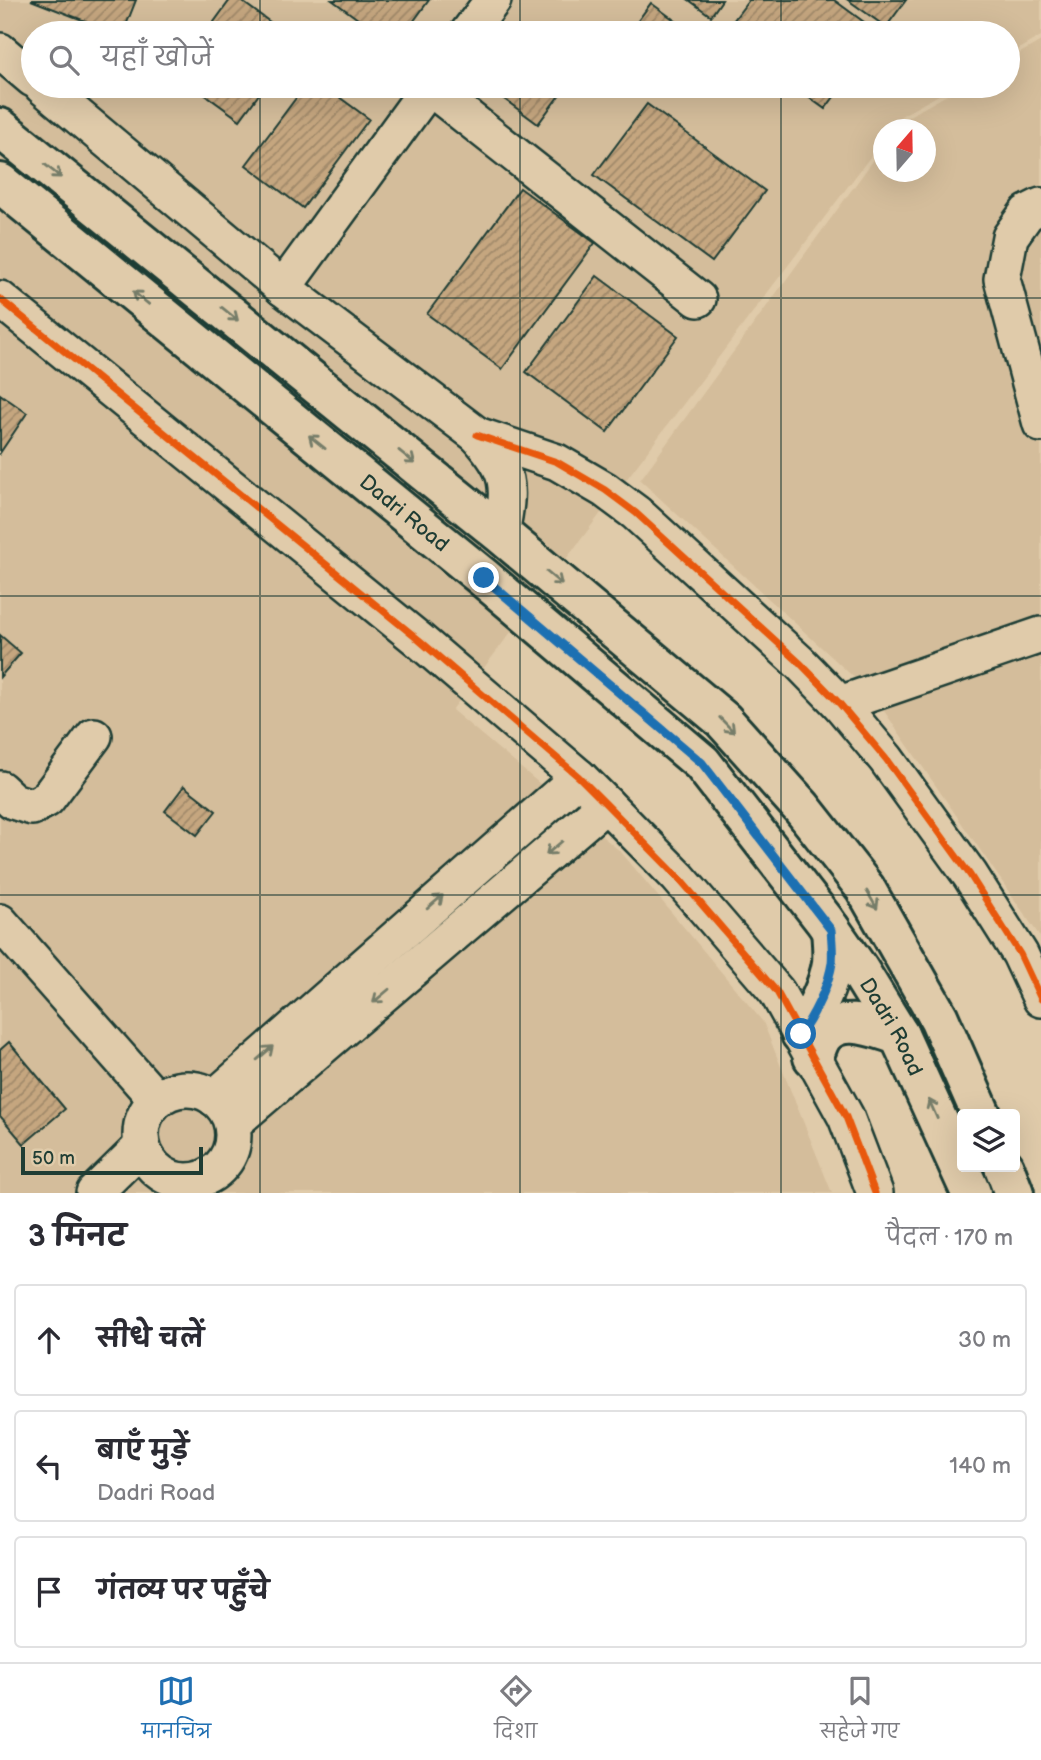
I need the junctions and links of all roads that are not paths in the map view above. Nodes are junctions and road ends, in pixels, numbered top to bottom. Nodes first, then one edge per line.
1 (493, 0) edge
2 (477, 21) edge
3 (0, 51) edge
4 (21, 69) edge
5 (56, 98) edge
6 (421, 98) edge
7 (445, 98) edge
8 (0, 128) edge
9 (0, 183) edge
10 (1041, 205) edge
11 (283, 288) junction
12 (0, 299) edge
13 (698, 299) dead end
14 (1041, 424) edge
15 (477, 435) junction
16 (502, 534) junction
17 (1041, 635) edge
18 (840, 704) junction
19 (93, 736) dead end
20 (579, 777) junction
21 (0, 789) edge
22 (606, 804) junction
23 (0, 922) edge
24 (831, 930) junction
25 (1041, 999) edge
26 (899, 1035) junction
27 (807, 1046) junction
28 (156, 1099) junction
29 (979, 1109) edge
30 (223, 1111) junction
31 (142, 1146) junction
32 (1006, 1172) edge
33 (157, 1185) edge
34 (94, 1193) edge
35 (875, 1193) edge
36 (971, 1193) edge
37 (1014, 1193) edge

1 - 2 street
3 - 4 street
5 - 11 street
6 - 11 street
7 - 13 street
8 -> 16 main road, Dadri Road
24 -> 9 main road, Dadri Road
10 - 14 street
11 - 15 street
12 - 20 street
15 - 16 street
15 - 18 street
16 -> 29 main road, Dadri Road
17 - 18 street
18 - 25 street
19 - 21 street
20 - 22 street
30 -> 20 street
22 - 27 street
22 -> 30 street
23 - 28 street
24 - 26 main road, Dadri Road
24 - 27 main road
26 - 27 main road
36 -> 26 main road, Dadri Road
27 - 35 street
28 - 30 street
28 - 31 street
30 - 33 street
31 - 33 street
31 - 34 street
32 - 37 main road

